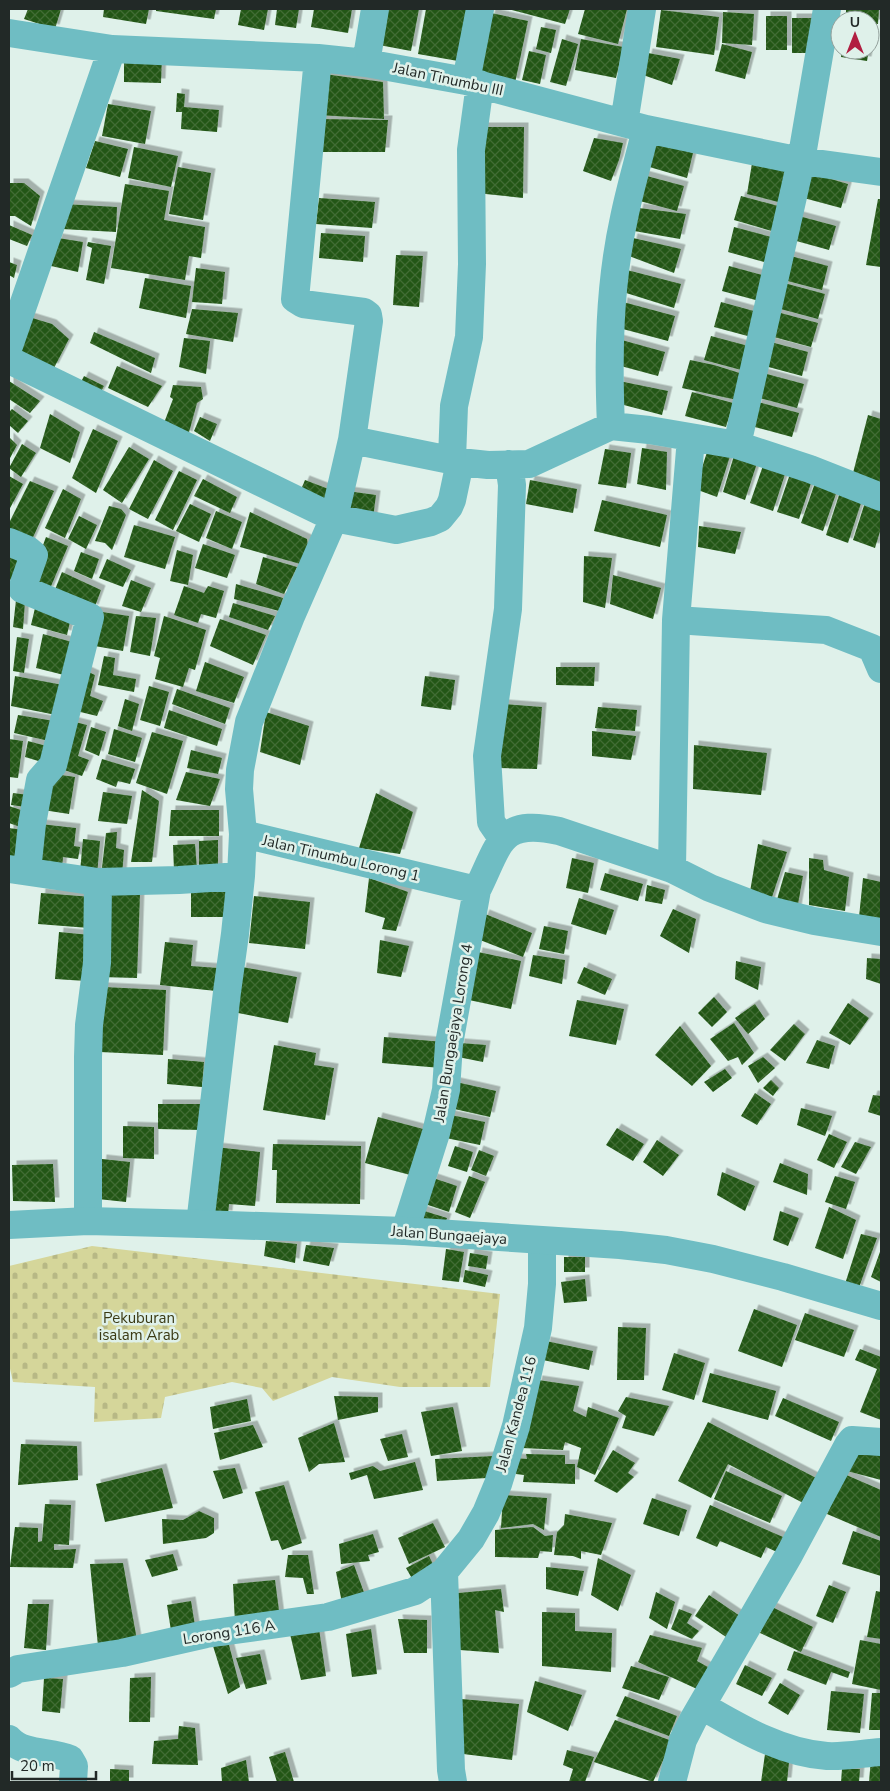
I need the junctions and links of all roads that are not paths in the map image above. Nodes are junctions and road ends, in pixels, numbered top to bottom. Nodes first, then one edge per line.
1 (375, 9) edge
2 (480, 9) edge
3 (642, 9) edge
4 (827, 9) edge
5 (9, 33) edge
6 (112, 49) junction
7 (318, 58) junction
8 (366, 63) junction
9 (473, 82) junction
10 (635, 126) junction
11 (801, 161) junction
12 (881, 172) edge
13 (9, 346) edge
14 (9, 360) edge
15 (611, 426) junction
16 (691, 438) junction
17 (352, 440) junction
18 (737, 445) junction
19 (456, 461) junction
20 (509, 464) junction
21 (881, 497) edge
22 (334, 518) junction
23 (9, 542) edge
24 (676, 620) junction
25 (881, 669) edge
26 (243, 834) junction
27 (502, 838) junction
28 (672, 869) junction
29 (18, 870) edge
30 (240, 876) junction
31 (98, 882) junction
32 (477, 890) junction
33 (881, 932) edge
34 (88, 1221) junction
35 (200, 1224) junction
36 (9, 1225) edge
37 (405, 1231) junction
38 (542, 1241) junction
39 (881, 1306) edge
40 (881, 1442) edge
41 (444, 1572) junction
42 (9, 1674) edge
43 (702, 1706) junction
44 (9, 1739) edge
45 (881, 1752) edge
46 (73, 1782) edge
47 (453, 1782) edge
48 (672, 1782) edge

1 - 8 street
2 - 9 street
3 - 10 street
4 - 11 street
5 - 6 street, Jalan Tinumbu III
6 - 7 street, Jalan Tinumbu III
6 - 13 street
7 - 8 street, Jalan Tinumbu III
7 - 17 street
8 - 9 street, Jalan Tinumbu III
9 - 10 street, Jalan Tinumbu III
9 - 19 street
10 - 11 street, Jalan Tinumbu III
10 - 15 street
11 - 12 street, Jalan Tinumbu III
11 - 18 street
14 - 22 street
15 - 16 street
15 - 20 street
16 - 18 street
16 - 24 street
17 - 19 street
17 - 22 street
18 - 21 street
19 - 20 street
19 - 22 street
20 - 27 street
22 - 26 street
23 - 29 street
24 - 25 street
24 - 28 street
26 - 30 street, Jalan Tinumbu Lorong 1
26 - 32 street, Jalan Tinumbu Lorong 1
27 - 28 street
27 - 32 street
28 - 33 street
29 - 31 street
30 - 31 street
30 - 35 street, Jalan Tinumbu Lorong 1
31 - 34 street
32 - 37 street, Jalan Bungaejaya Lorong 4
34 - 35 street, Jalan Bungaejaya
34 - 36 street, Jalan Bungaejaya
35 - 37 street, Jalan Bungaejaya
37 - 38 street, Jalan Bungaejaya
38 - 39 street, Jalan Bungaejaya
38 - 41 street, Jalan Kandea 116
40 - 43 street
41 - 42 street, Lorong 116 A
41 - 47 street
43 - 45 street
43 - 48 street
44 - 46 street

